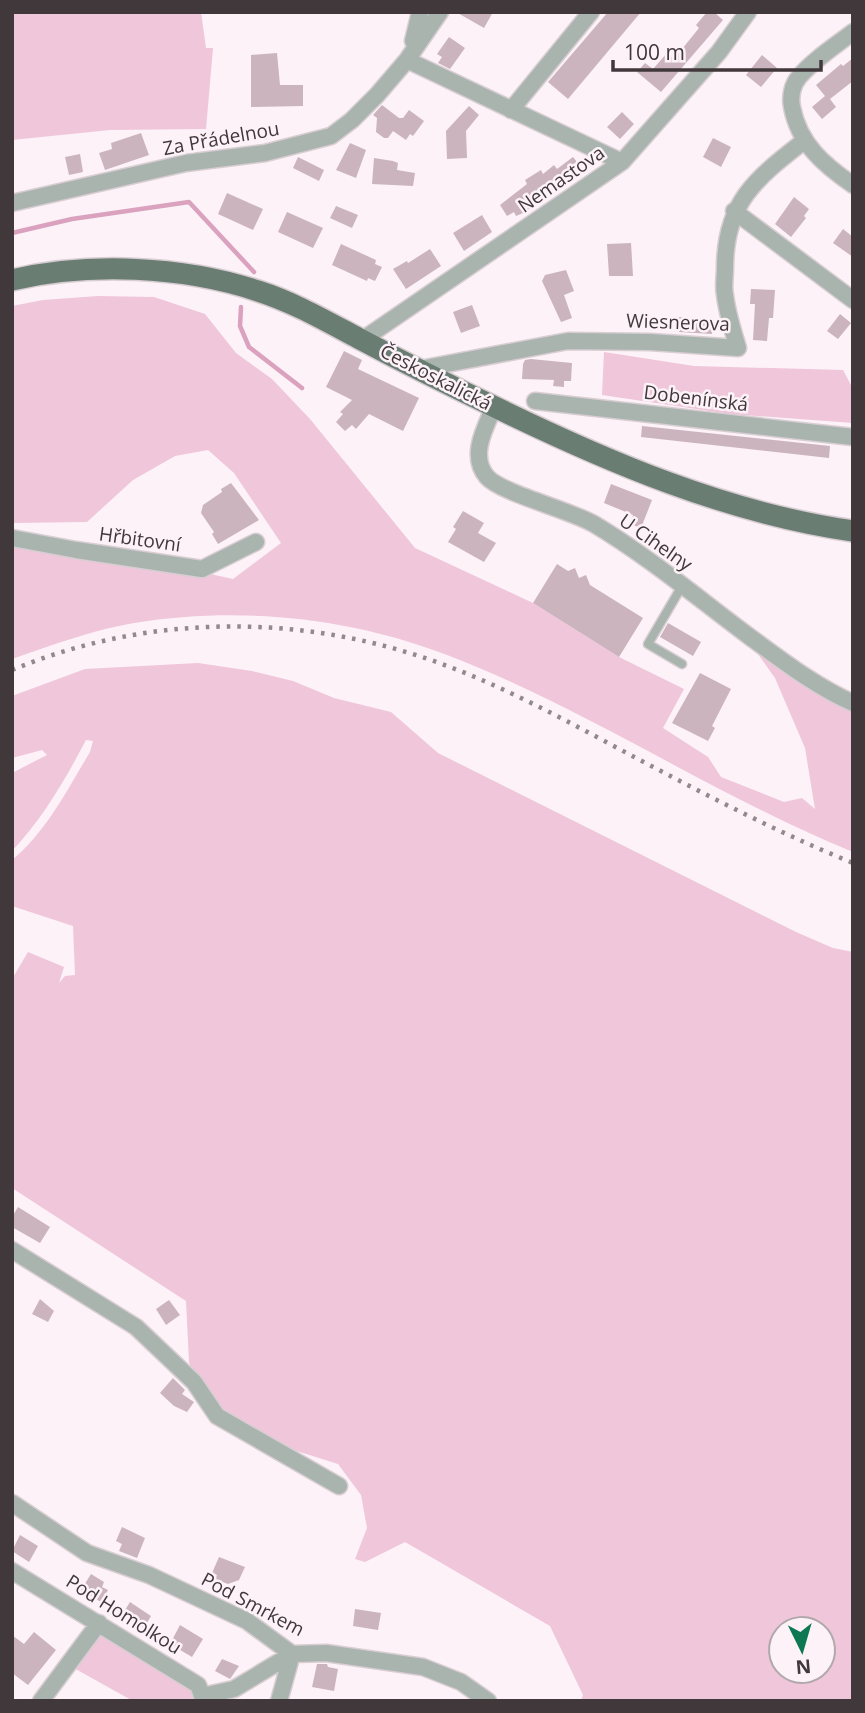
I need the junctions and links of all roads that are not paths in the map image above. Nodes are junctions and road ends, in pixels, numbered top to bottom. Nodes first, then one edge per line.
1 (420, 12) edge
2 (440, 12) edge
3 (591, 12) edge
4 (742, 15) edge
5 (853, 32) edge
6 (407, 60) junction
7 (510, 110) junction
8 (804, 141) junction
9 (622, 162) junction
10 (853, 186) edge
11 (12, 203) edge
12 (734, 211) junction
13 (12, 280) edge
14 (853, 300) edge
15 (362, 340) junction
16 (420, 369) junction
17 (535, 401) dead end
18 (494, 407) junction
19 (853, 437) edge
20 (853, 531) edge
21 (12, 538) edge
22 (256, 542) dead end
23 (682, 586) junction
24 (682, 664) dead end
25 (853, 703) edge
26 (12, 1250) edge
27 (339, 1486) dead end
28 (12, 1503) edge
29 (12, 1571) edge
30 (99, 1623) junction
31 (292, 1654) junction
32 (203, 1698) edge
33 (41, 1701) edge
34 (279, 1701) edge
35 (488, 1701) edge

1 - 6 street
2 - 6 street, Za Přádelnou
3 - 7 street
4 - 9 street, Nemastova
5 - 8 street
6 - 7 street
6 - 11 street, Za Přádelnou
7 - 9 street
8 - 10 street
8 - 12 street
9 - 15 street, Nemastova
12 - 14 street
12 - 16 street, Wiesnerova
13 - 15 main road, Českoskalická
15 - 16 main road, Českoskalická
16 - 18 main road, Českoskalická
17 - 19 street, Dobenínská
18 - 20 main road, Českoskalická
18 - 23 street, U Cihelny
21 - 22 street, Hřbitovní
23 - 24 lane
23 - 25 street, U Cihelny
26 - 27 street
28 - 31 street, Pod Smrkem
29 - 30 street, Pod Homolkou
30 - 32 street, Pod Homolkou
30 - 33 street
31 - 32 street
31 - 34 street
31 - 35 street, Pod Smrkem

